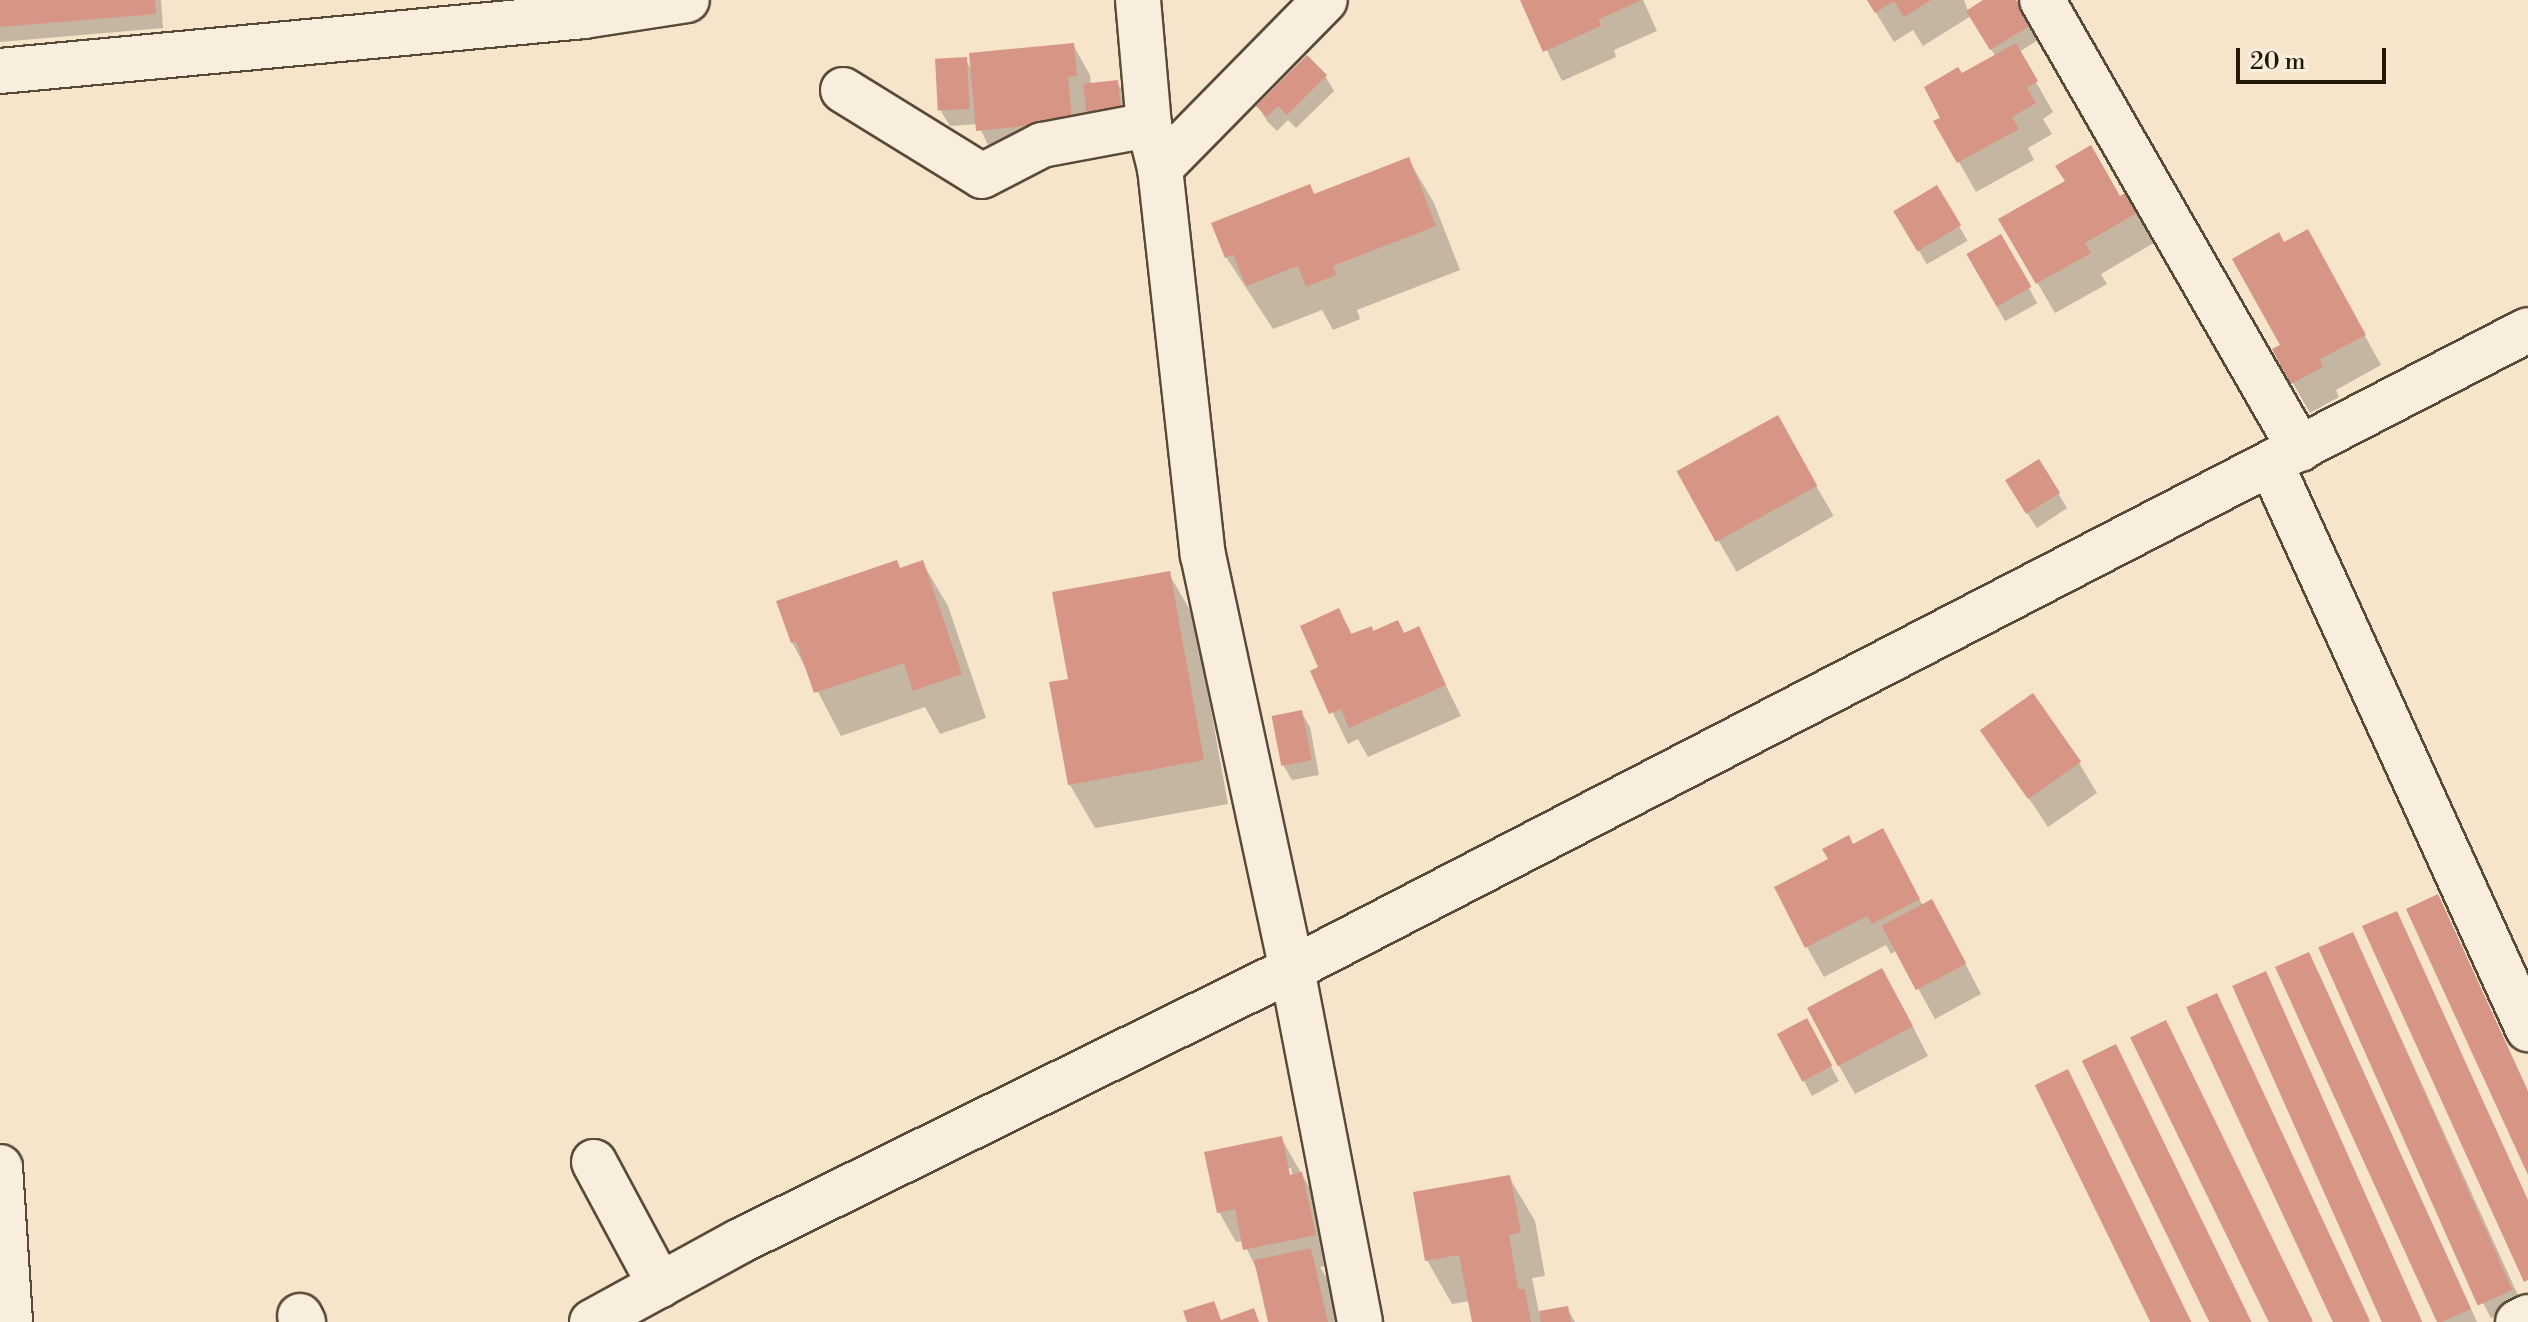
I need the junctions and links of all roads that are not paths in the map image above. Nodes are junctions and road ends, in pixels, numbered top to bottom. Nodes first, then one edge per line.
1 (687, 0) edge
2 (1138, 0) edge
3 (1325, 0) edge
4 (2042, 0) edge
5 (0, 71) edge
6 (843, 90) dead end
7 (1149, 125) junction
8 (1160, 168) junction
9 (2528, 330) edge
10 (2286, 457) junction
11 (1292, 969) junction
12 (2528, 1029) edge
13 (594, 1162) dead end
14 (0, 1167) edge
15 (660, 1285) junction
16 (2528, 1317) edge
17 (10, 1322) edge
18 (592, 1322) edge
19 (1360, 1322) edge
20 (2518, 1322) edge

1 - 5 street
2 - 7 street
3 - 8 street
4 - 10 street
6 - 7 street
7 - 8 street
8 - 11 street
9 - 10 street
10 - 11 street
10 - 12 street
11 - 15 street
11 - 19 street
13 - 15 street
14 - 17 street
15 - 18 street
16 - 20 street

